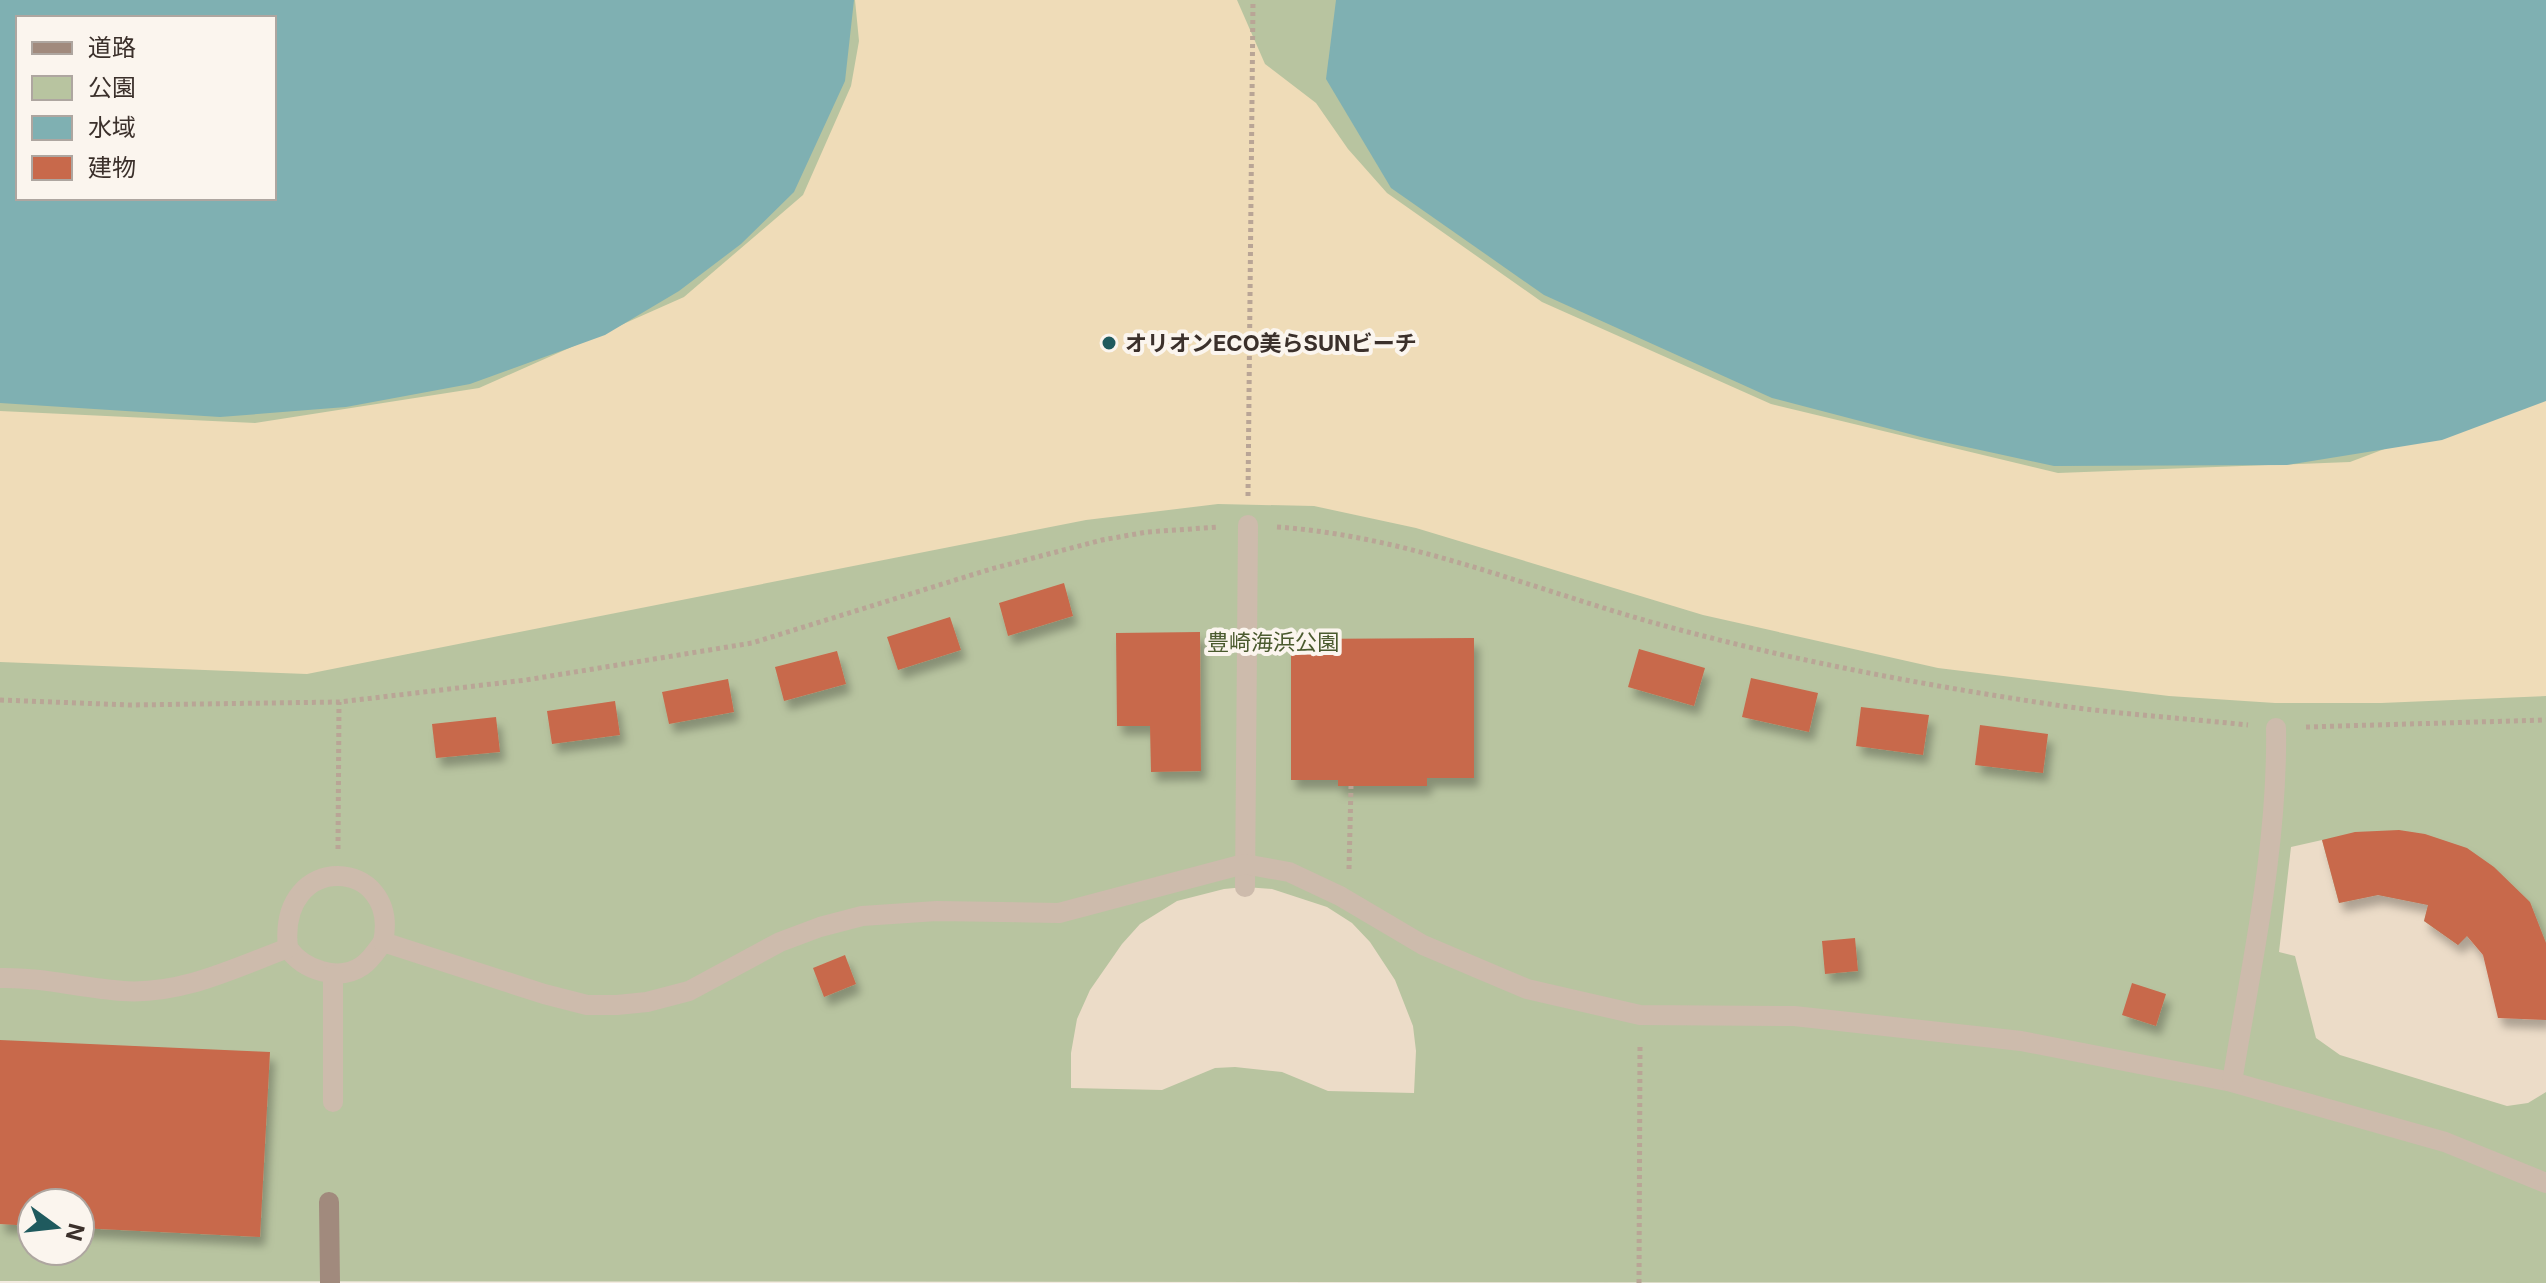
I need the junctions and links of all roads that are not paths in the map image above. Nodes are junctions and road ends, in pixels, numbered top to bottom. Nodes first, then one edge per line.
1 (1248, 525) road end
2 (2276, 728) dead end
3 (1244, 864) junction
4 (1245, 887) dead end
5 (383, 942) junction
6 (288, 948) junction
7 (333, 975) junction
8 (0, 978) edge
9 (2232, 1082) junction
10 (333, 1102) dead end
11 (2546, 1182) edge
12 (329, 1202) dead end
13 (330, 1283) edge

1 - 3 street
2 - 9 street
3 - 4 street
3 - 5 street
3 - 9 street
5 - 6 street
5 - 7 street
6 - 7 street
6 - 8 street
7 - 10 street
9 - 11 street
12 - 13 street

